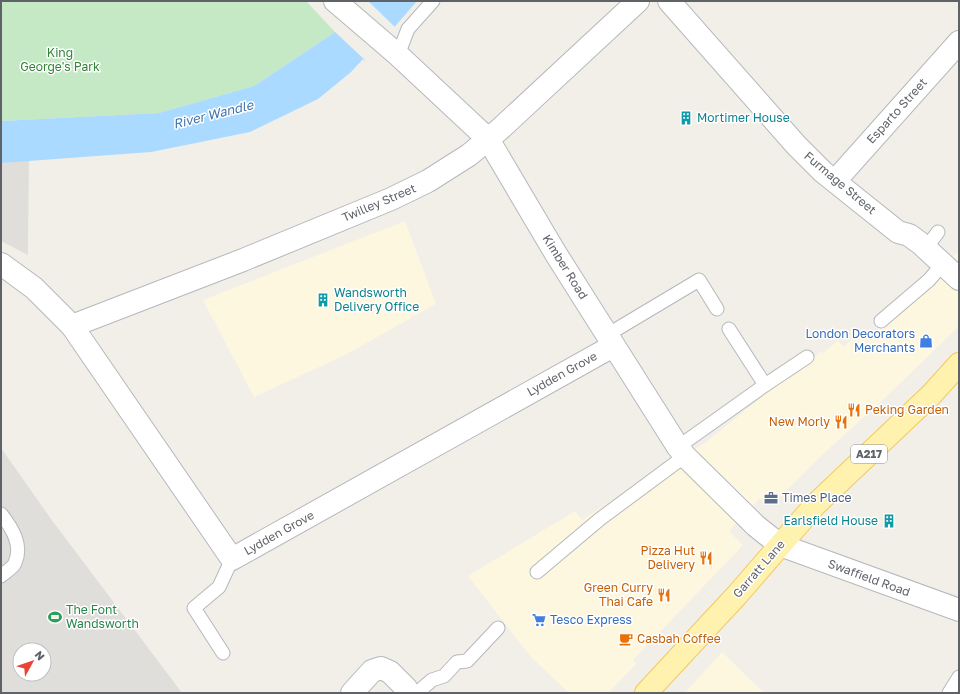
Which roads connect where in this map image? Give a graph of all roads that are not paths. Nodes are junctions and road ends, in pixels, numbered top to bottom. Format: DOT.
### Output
graph roads {
  1 [pos="433,1"];
  2 [pos="638,1"];
  3 [pos="669,1"];
  4 [pos="340,5"];
  5 [pos="959,42"];
  6 [pos="393,50"];
  7 [pos="488,139"];
  8 [pos="835,181"];
  9 [pos="1,264"];
  10 [pos="942,265"];
  11 [pos="959,279"];
  12 [pos="717,309"];
  13 [pos="881,321"];
  14 [pos="72,326"];
  15 [pos="729,329"];
  16 [pos="610,340"];
  17 [pos="807,357"];
  18 [pos="959,364"];
  19 [pos="765,385"];
  20 [pos="682,451"];
  21 [pos="1,514"];
  22 [pos="780,545"];
  23 [pos="232,559"];
  24 [pos="537,572"];
  25 [pos="1,576"];
  26 [pos="959,610"];
  27 [pos="498,628"];
  28 [pos="223,653"];
  29 [pos="959,677"];
  30 [pos="352,693"];
  31 [pos="409,693"];
  32 [pos="418,693"];
  33 [pos="646,693"];
  34 [pos="949,693"];
  1 -- 6 [label="lane"];
  2 -- 7 [label="street, Twilley Street"];
  3 -- 8 [label="street, Furmage Street"];
  4 -- 6 [label="street, Kimber Road"];
  5 -- 8 [label="street, Esparto Street"];
  6 -- 7 [label="street, Kimber Road"];
  7 -- 14 [label="street, Twilley Street"];
  7 -- 16 [label="street, Kimber Road"];
  8 -- 10 [label="street, Furmage Street"];
  9 -- 14 [label="street, Lydden Grove"];
  10 -- 11 [label="street, Furmage Street"];
  10 -- 13 [label="lane"];
  12 -- 16 [label="lane"];
  14 -- 23 [label="street, Lydden Grove"];
  15 -- 19 [label="lane"];
  16 -- 20 [label="street, Kimber Road"];
  16 -- 23 [label="street, Lydden Grove"];
  17 -- 19 [label="lane"];
  18 -- 22 [label="main road, Garratt Lane / A217"];
  19 -- 20 [label="lane"];
  20 -- 22 [label="street, Kimber Road"];
  20 -- 24 [label="lane"];
  21 -- 25 [label="lane"];
  22 -- 26 [label="street, Swaffield Road"];
  22 -- 33 [label="main road, Garratt Lane / A217"];
  23 -- 28 [label="lane"];
  27 -- 32 [label="lane"];
  29 -- 34 [label="lane"];
  30 -- 31 [label="street"];
}
